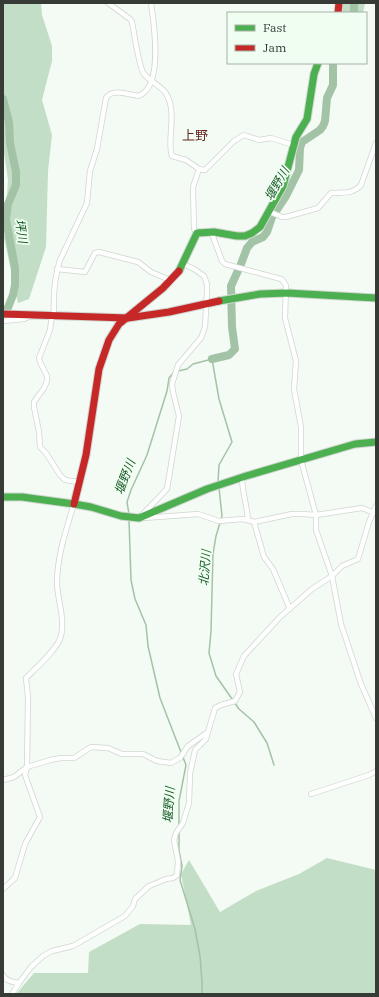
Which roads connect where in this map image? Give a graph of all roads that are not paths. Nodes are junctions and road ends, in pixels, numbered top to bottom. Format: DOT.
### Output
graph roads {
  1 [pos="108,3"];
  2 [pos="151,3"];
  3 [pos="318,64"];
  4 [pos="152,80"];
  5 [pos="376,143"];
  6 [pos="294,145"];
  7 [pos="199,169"];
  8 [pos="269,211"];
  9 [pos="210,231"];
  10 [pos="197,233"];
  11 [pos="183,264"];
  12 [pos="57,269"];
  13 [pos="170,280"];
  14 [pos="287,293"];
  15 [pos="376,298"];
  16 [pos="206,303"];
  17 [pos="3,314"];
  18 [pos="32,315"];
  19 [pos="53,315"];
  20 [pos="128,318"];
  21 [pos="3,321"];
  22 [pos="376,442"];
  23 [pos="301,460"];
  24 [pos="242,477"];
  25 [pos="80,482"];
  26 [pos="3,497"];
  27 [pos="74,504"];
  28 [pos="376,506"];
  29 [pos="374,513"];
  30 [pos="316,516"];
  31 [pos="132,517"];
  32 [pos="248,520"];
  33 [pos="254,522"];
  34 [pos="332,576"];
  35 [pos="290,608"];
  36 [pos="376,718"];
  37 [pos="208,732"];
  38 [pos="27,767"];
  39 [pos="376,771"];
  40 [pos="3,780"];
  41 [pos="311,794"];
  42 [pos="3,889"];
  43 [pos="3,975"];
  44 [pos="19,983"];
  45 [pos="12,994"];
  1 -- 4 [label="street"];
  2 -- 4 [label="street"];
  3 -- 6 [label="street"];
  4 -- 7 [label="street"];
  4 -- 12 [label="street"];
  5 -- 8 [label="street"];
  6 -- 7 [label="street"];
  6 -- 8 [label="street"];
  7 -- 10 [label="street"];
  8 -- 9 [label="street"];
  9 -- 10 [label="street"];
  9 -- 14 [label="street"];
  10 -- 11 [label="street"];
  11 -- 13 [label="street"];
  11 -- 16 [label="street"];
  12 -- 13 [label="street"];
  12 -- 19 [label="street"];
  13 -- 20 [label="street"];
  14 -- 15 [label="street"];
  14 -- 16 [label="street"];
  14 -- 23 [label="street"];
  16 -- 20 [label="street"];
  16 -- 31 [label="street"];
  17 -- 18 [label="street"];
  18 -- 19 [label="street"];
  18 -- 21 [label="street"];
  19 -- 20 [label="street"];
  19 -- 25 [label="street"];
  20 -- 25 [label="street"];
  22 -- 23 [label="street"];
  23 -- 24 [label="street"];
  23 -- 30 [label="street"];
  24 -- 31 [label="street"];
  24 -- 32 [label="street"];
  25 -- 27 [label="street"];
  26 -- 27 [label="street"];
  27 -- 31 [label="street"];
  27 -- 38 [label="street"];
  28 -- 29 [label="street"];
  29 -- 30 [label="street"];
  29 -- 34 [label="street"];
  30 -- 33 [label="street"];
  30 -- 34 [label="street"];
  31 -- 32 [label="street"];
  32 -- 33 [label="street"];
  33 -- 35 [label="street"];
  34 -- 35 [label="street"];
  34 -- 36 [label="street"];
  35 -- 37 [label="street"];
  37 -- 38 [label="street"];
  37 -- 44 [label="street"];
  38 -- 40 [label="street"];
  38 -- 42 [label="street"];
  39 -- 41 [label="street"];
  43 -- 44 [label="street"];
  44 -- 45 [label="street"];
}
